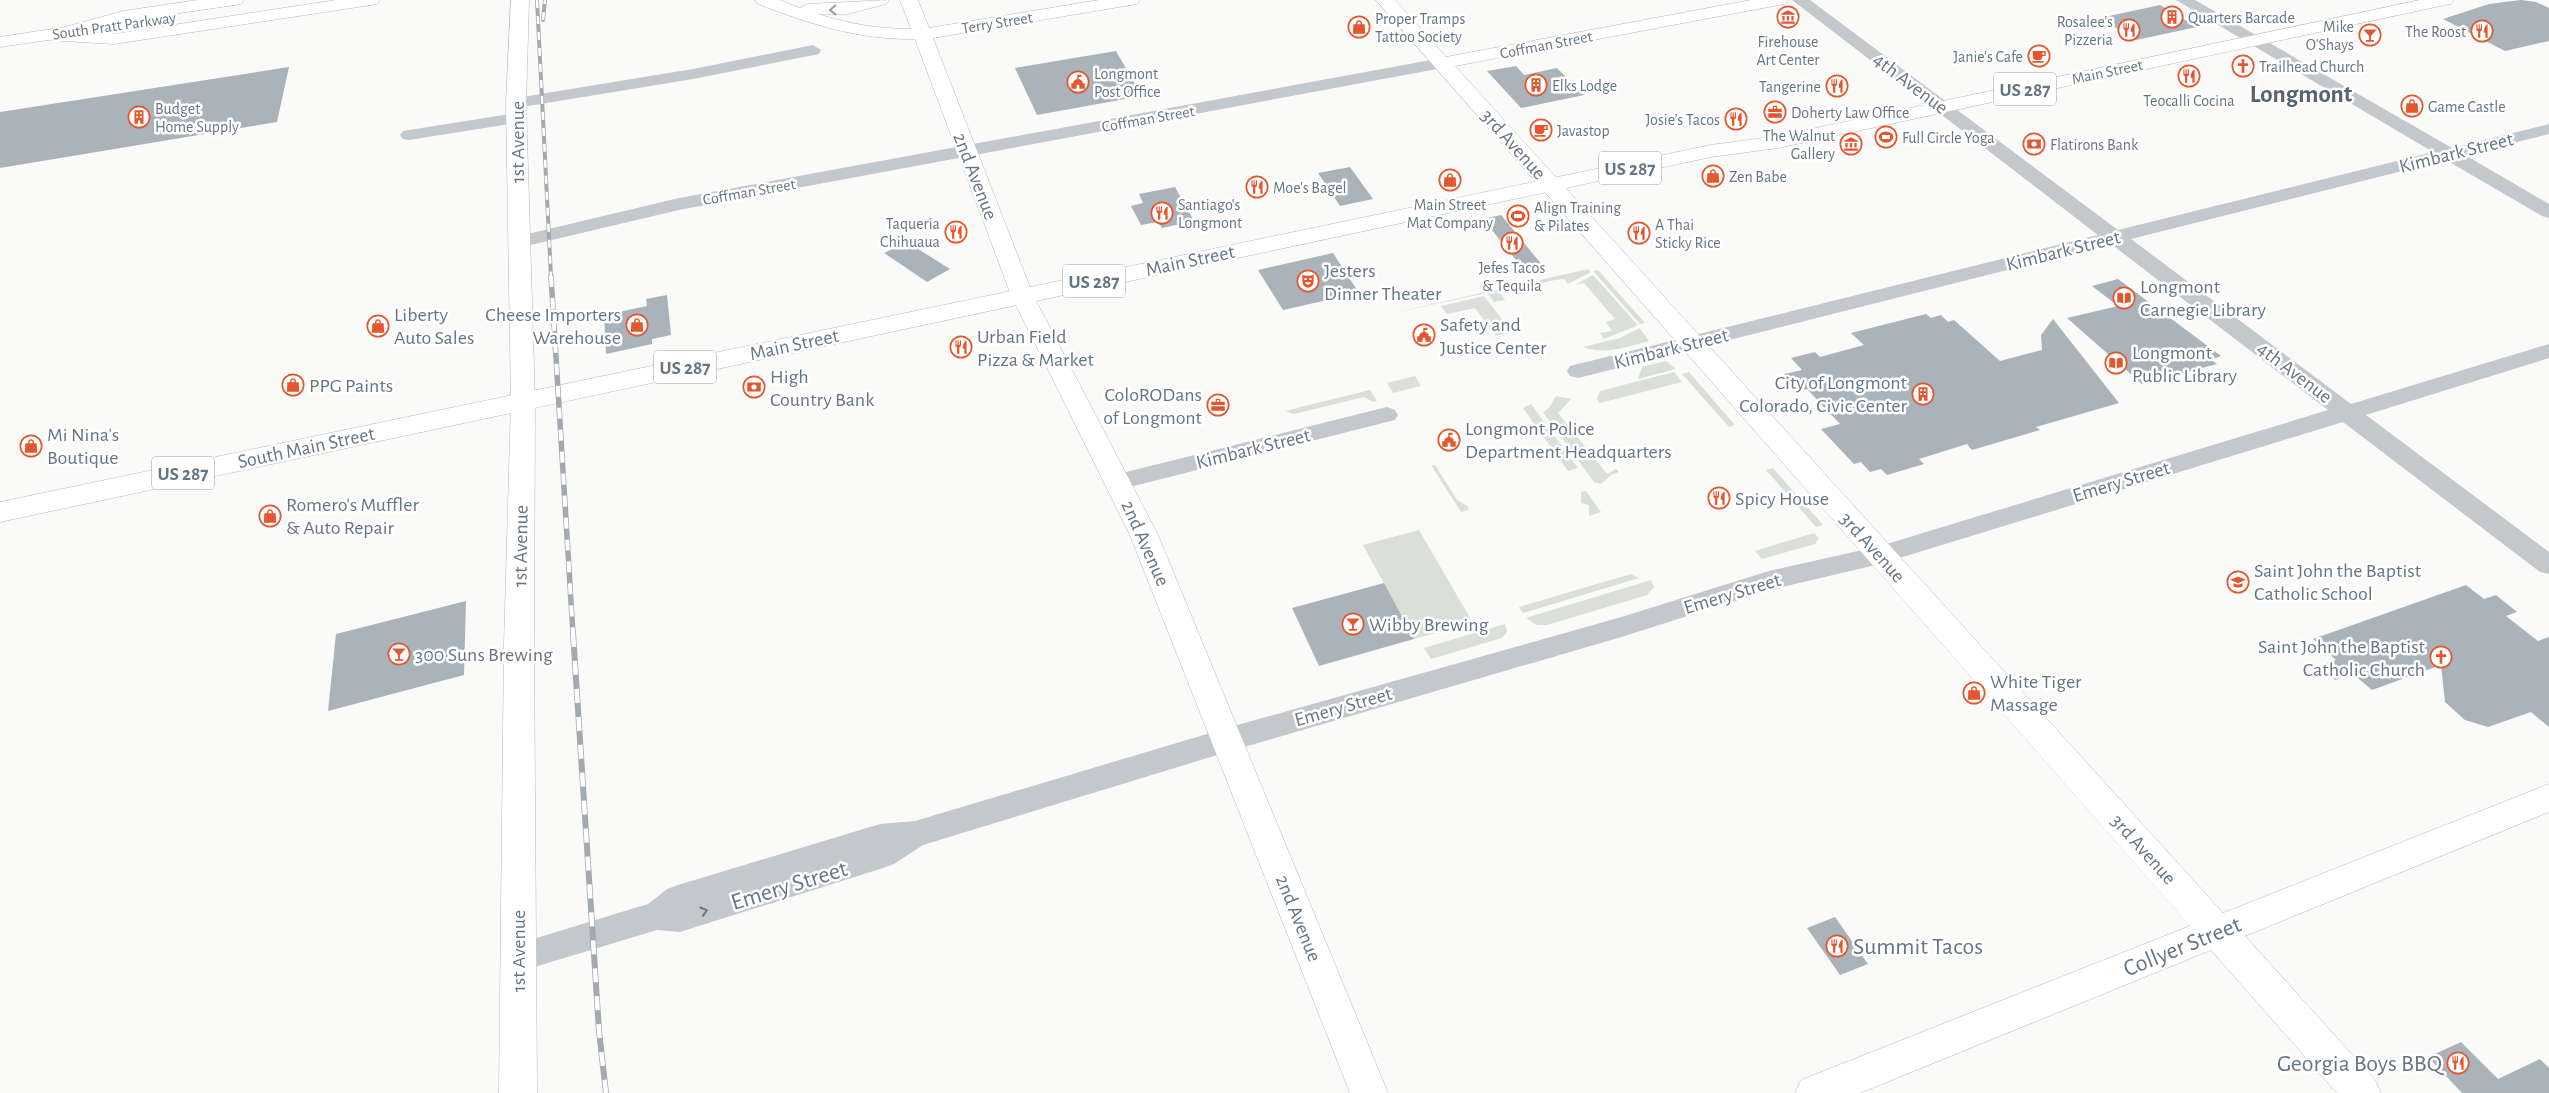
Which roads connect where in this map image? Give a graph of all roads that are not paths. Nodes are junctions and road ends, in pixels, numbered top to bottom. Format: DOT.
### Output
graph roads {
  1 [pos="235,0"];
  2 [pos="288,0"];
  3 [pos="371,0"];
  4 [pos="520,0"];
  5 [pos="880,0"];
  6 [pos="909,0"];
  7 [pos="1131,0"];
  8 [pos="1385,0"];
  9 [pos="1779,0"];
  10 [pos="1800,0"];
  11 [pos="2184,0"];
  12 [pos="2393,0"];
  13 [pos="2445,0"];
  14 [pos="770,2"];
  15 [pos="922,34"];
  16 [pos="50,35"];
  17 [pos="2246,36"];
  18 [pos="0,42"];
  19 [pos="813,50"];
  20 [pos="1442,63"];
  21 [pos="1936,102"];
  22 [pos="525,107"];
  23 [pos="2549,128"];
  24 [pos="409,135"];
  25 [pos="966,151"];
  26 [pos="2448,154"];
  27 [pos="1550,185"];
  28 [pos="2549,212"];
  29 [pos="2115,237"];
  30 [pos="518,242"];
  31 [pos="1022,295"];
  32 [pos="1691,343"];
  33 [pos="2549,351"];
  34 [pos="1578,371"];
  35 [pos="523,402"];
  36 [pos="2348,412"];
  37 [pos="1388,414"];
  38 [pos="1118,482"];
  39 [pos="0,512"];
  40 [pos="1880,555"];
  41 [pos="2549,565"];
  42 [pos="1227,740"];
  43 [pos="2549,798"];
  44 [pos="2218,931"];
  45 [pos="518,957"];
  46 [pos="518,1093"];
  47 [pos="1369,1093"];
  48 [pos="1814,1093"];
  49 [pos="2362,1093"];
  1 -- 16 [label="main road"];
  2 -- 16 [label="main road, South Pratt Parkway"];
  3 -- 16 [label="main road"];
  4 -- 22 [label="main road, 1st Avenue"];
  5 -- 14 [label="main road, one-way"];
  6 -- 15 [label="main road, 2nd Avenue"];
  7 -- 15 [label="main road, Terry Street"];
  8 -- 20 [label="main road, 3rd Avenue"];
  9 -- 20 [label="main road, Coffman Street"];
  10 -- 21 [label="street, 4th Avenue"];
  11 -- 17 [label="street"];
  12 -- 17 [label="main road, Main Street / US 287"];
  13 -- 17 [label="main road, Main Street / US 287"];
  14 -- 15 [label="main road"];
  15 -- 25 [label="main road, 2nd Avenue"];
  16 -- 18 [label="main road, South Pratt Parkway"];
  17 -- 21 [label="main road, Main Street / US 287"];
  17 -- 26 [label="street"];
  19 -- 22 [label="street"];
  20 -- 25 [label="street, Coffman Street"];
  20 -- 27 [label="main road, 3rd Avenue"];
  21 -- 27 [label="main road, Main Street / US 287"];
  21 -- 29 [label="street, 4th Avenue"];
  22 -- 24 [label="street"];
  22 -- 30 [label="main road, 1st Avenue"];
  23 -- 26 [label="street, Kimbark Street"];
  25 -- 30 [label="street, Coffman Street"];
  25 -- 31 [label="main road, 2nd Avenue"];
  26 -- 28 [label="street"];
  26 -- 29 [label="street, Kimbark Street"];
  27 -- 31 [label="main road, Main Street / US 287"];
  27 -- 32 [label="main road, 3rd Avenue"];
  29 -- 32 [label="street, Kimbark Street"];
  29 -- 36 [label="street, 4th Avenue"];
  30 -- 35 [label="main road, 1st Avenue"];
  31 -- 35 [label="main road, Main Street / US 287"];
  31 -- 38 [label="main road, 2nd Avenue"];
  32 -- 34 [label="street, Kimbark Street"];
  32 -- 40 [label="main road, 3rd Avenue"];
  33 -- 36 [label="street, Emery Street"];
  35 -- 39 [label="main road, South Main Street / US 287"];
  35 -- 45 [label="main road, 1st Avenue"];
  36 -- 40 [label="street, Emery Street"];
  36 -- 41 [label="street, 4th Avenue"];
  37 -- 38 [label="street, Kimbark Street"];
  38 -- 42 [label="main road, 2nd Avenue"];
  40 -- 42 [label="street, Emery Street"];
  40 -- 44 [label="main road, 3rd Avenue"];
  42 -- 45 [label="street, Emery Street"];
  42 -- 47 [label="main road, 2nd Avenue"];
  43 -- 44 [label="main road, Collyer Street"];
  44 -- 48 [label="main road, Collyer Street"];
  44 -- 49 [label="main road, 3rd Avenue"];
  45 -- 46 [label="main road, 1st Avenue"];
}
